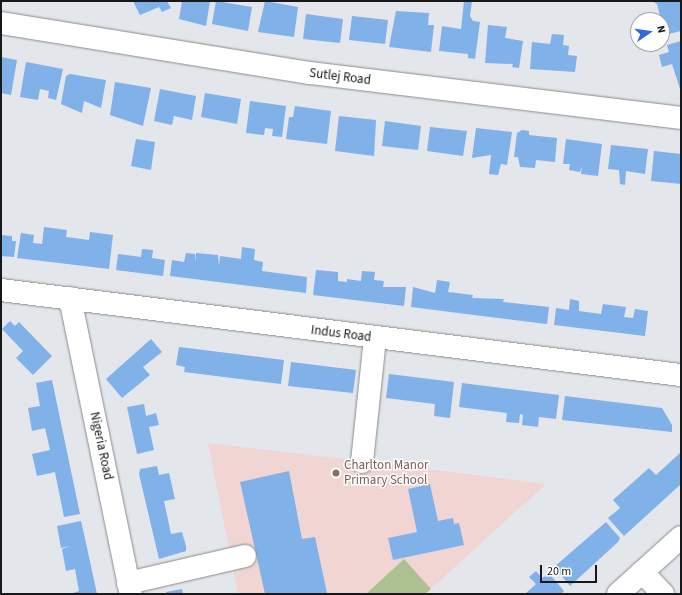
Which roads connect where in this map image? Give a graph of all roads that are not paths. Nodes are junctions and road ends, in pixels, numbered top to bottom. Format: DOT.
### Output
graph roads {
  1 [pos="1,23"];
  2 [pos="681,118"];
  3 [pos="1,290"];
  4 [pos="70,298"];
  5 [pos="375,338"];
  6 [pos="681,375"];
  7 [pos="362,462"];
  8 [pos="681,537"];
  9 [pos="244,556"];
  10 [pos="642,572"];
  11 [pos="129,588"];
  12 [pos="618,594"];
  13 [pos="663,594"];
  1 -- 2 [label="street, Sutlej Road"];
  3 -- 4 [label="street, Indus Road"];
  4 -- 5 [label="street, Indus Road"];
  4 -- 11 [label="street, Nigeria Road"];
  5 -- 6 [label="street, Indus Road"];
  5 -- 7 [label="street"];
  8 -- 10 [label="street"];
  9 -- 11 [label="street"];
  10 -- 12 [label="street"];
  10 -- 13 [label="street"];
}
